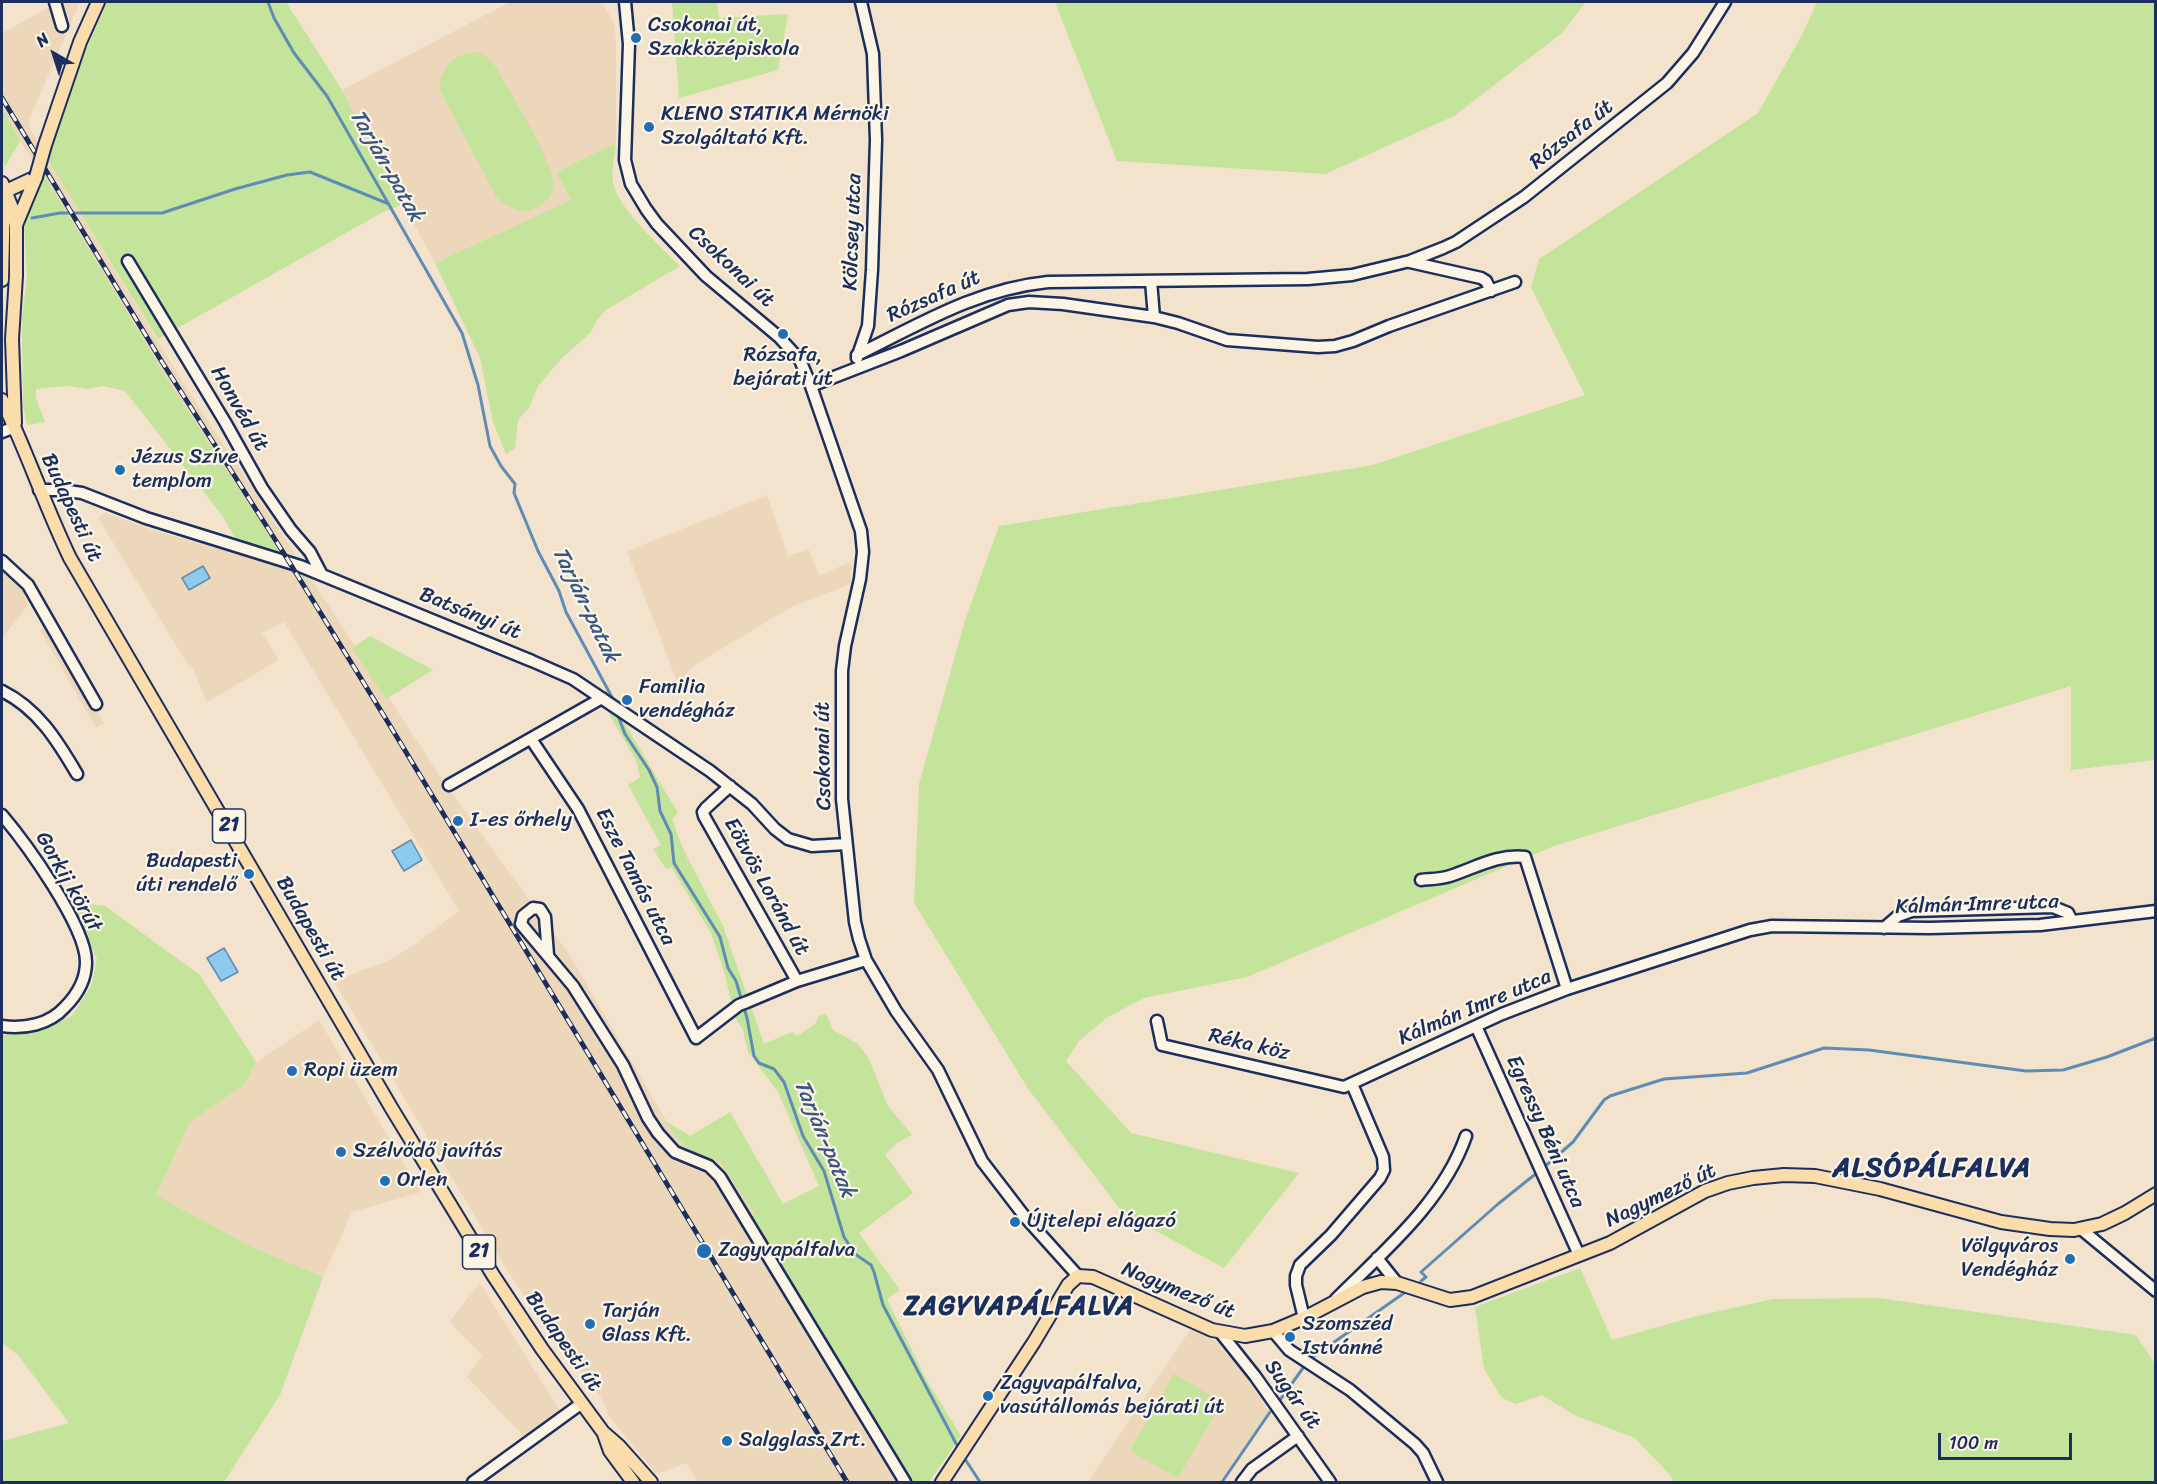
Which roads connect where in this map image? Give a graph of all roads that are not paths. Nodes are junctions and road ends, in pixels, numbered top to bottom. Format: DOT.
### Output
graph roads {
  1 [pos="55,2"];
  2 [pos="98,2"];
  3 [pos="625,2"];
  4 [pos="861,2"];
  5 [pos="1725,2"];
  6 [pos="62,26"];
  7 [pos="36,177"];
  8 [pos="3,187"];
  9 [pos="29,195"];
  10 [pos="16,225"];
  11 [pos="128,261"];
  12 [pos="1410,261"];
  13 [pos="2,273"];
  14 [pos="2,279"];
  15 [pos="1151,281"];
  16 [pos="1515,282"];
  17 [pos="1491,291"];
  18 [pos="1154,317"];
  19 [pos="857,355"];
  20 [pos="857,368"];
  21 [pos="811,386"];
  22 [pos="2,400"];
  23 [pos="15,427"];
  24 [pos="2,432"];
  25 [pos="39,490"];
  26 [pos="2,561"];
  27 [pos="321,573"];
  28 [pos="2,691"];
  29 [pos="606,700"];
  30 [pos="96,704"];
  31 [pos="531,739"];
  32 [pos="77,774"];
  33 [pos="449,785"];
  34 [pos="730,786"];
  35 [pos="2,815"];
  36 [pos="846,843"];
  37 [pos="1421,880"];
  38 [pos="2156,911"];
  39 [pos="2072,921"];
  40 [pos="1884,928"];
  41 [pos="548,955"];
  42 [pos="866,960"];
  43 [pos="796,981"];
  44 [pos="1567,989"];
  45 [pos="1157,1021"];
  46 [pos="2,1026"];
  47 [pos="1476,1026"];
  48 [pos="1352,1084"];
  49 [pos="1466,1136"];
  50 [pos="2156,1194"];
  51 [pos="2081,1229"];
  52 [pos="1579,1255"];
  53 [pos="1377,1258"];
  54 [pos="1078,1276"];
  55 [pos="1397,1283"];
  56 [pos="2156,1291"];
  57 [pos="1331,1303"];
  58 [pos="1304,1318"];
  59 [pos="1273,1331"];
  60 [pos="1220,1332"];
  61 [pos="582,1403"];
  62 [pos="603,1432"];
  63 [pos="1298,1436"];
  64 [pos="473,1482"];
  65 [pos="633,1482"];
  66 [pos="651,1482"];
  67 [pos="906,1482"];
  68 [pos="942,1482"];
  69 [pos="1242,1482"];
  70 [pos="1330,1482"];
  71 [pos="1437,1482"];
  1 -- 6 [label="street"];
  2 -- 7 [label="main road, bridge"];
  3 -- 21 [label="street, Csokonai út"];
  4 -- 19 [label="street, Kölcsey utca"];
  5 -- 12 [label="street, Rózsafa út"];
  7 -- 8 [label="main road"];
  7 -- 9 [label="main road"];
  8 -- 9 [label="main road"];
  8 -- 10 [label="main road, 21"];
  8 -- 13 [label="main road"];
  9 -- 10 [label="main road"];
  10 -- 23 [label="main road, 21"];
  11 -- 27 [label="street, Honvéd út"];
  12 -- 15 [label="street, Rózsafa út"];
  12 -- 17 [label="street, Rózsafa út"];
  13 -- 14 [label="main road"];
  15 -- 18 [label="street"];
  15 -- 19 [label="street, Rózsafa út"];
  16 -- 17 [label="street, Rózsafa út"];
  17 -- 18 [label="street, Rózsafa út"];
  18 -- 20 [label="street, Rózsafa út"];
  19 -- 20 [label="street"];
  20 -- 21 [label="street, Rózsafa út"];
  21 -- 36 [label="street, Csokonai út"];
  22 -- 23 [label="main road, Budapesti út / 21"];
  23 -- 24 [label="street"];
  23 -- 25 [label="main road, Budapesti út / 21"];
  25 -- 27 [label="street, Batsányi út"];
  25 -- 61 [label="main road, Budapesti út / 21"];
  26 -- 30 [label="street"];
  27 -- 29 [label="street, Batsányi út"];
  28 -- 32 [label="street"];
  29 -- 31 [label="street"];
  29 -- 34 [label="street, Batsányi út"];
  31 -- 33 [label="street"];
  31 -- 43 [label="street, Esze Tamás utca"];
  34 -- 36 [label="street, Batsányi út"];
  34 -- 43 [label="street, Eötvös Loránd út"];
  35 -- 46 [label="street, Gorkij körút"];
  36 -- 42 [label="street, Csokonai út"];
  37 -- 44 [label="street"];
  38 -- 39 [label="street, Kálmán Imre utca"];
  39 -- 40 [label="street, Kálmán Imre utca"];
  39 -- 40 [label="street, Kálmán Imre utca"];
  40 -- 44 [label="street, Kálmán Imre utca"];
  41 -- 67 [label="street"];
  42 -- 43 [label="street"];
  42 -- 54 [label="street, Csokonai út"];
  44 -- 47 [label="street, Kálmán Imre utca"];
  45 -- 48 [label="street, Réka köz"];
  47 -- 48 [label="street, Kálmán Imre utca"];
  47 -- 52 [label="street, Egressy Béni utca"];
  48 -- 58 [label="street"];
  49 -- 53 [label="street, Nagymező út"];
  50 -- 51 [label="main road, Nagymező út"];
  51 -- 52 [label="main road, Nagymező út"];
  51 -- 56 [label="street"];
  52 -- 55 [label="main road, Nagymező út"];
  53 -- 55 [label="street"];
  53 -- 57 [label="street, Nagymező út"];
  54 -- 60 [label="main road, Nagymező út"];
  54 -- 68 [label="main road"];
  55 -- 57 [label="main road, Nagymező út"];
  57 -- 58 [label="main road, Nagymező út"];
  58 -- 59 [label="main road, Nagymező út"];
  59 -- 60 [label="main road, Nagymező út"];
  59 -- 71 [label="street"];
  60 -- 63 [label="street, Sugár út"];
  61 -- 62 [label="main road, Budapesti út / 21"];
  61 -- 64 [label="street"];
  62 -- 65 [label="main road, Budapesti út / 21"];
  62 -- 66 [label="main road, Budapesti út / 21"];
  63 -- 69 [label="street"];
  63 -- 70 [label="street, Sugár út"];
}
